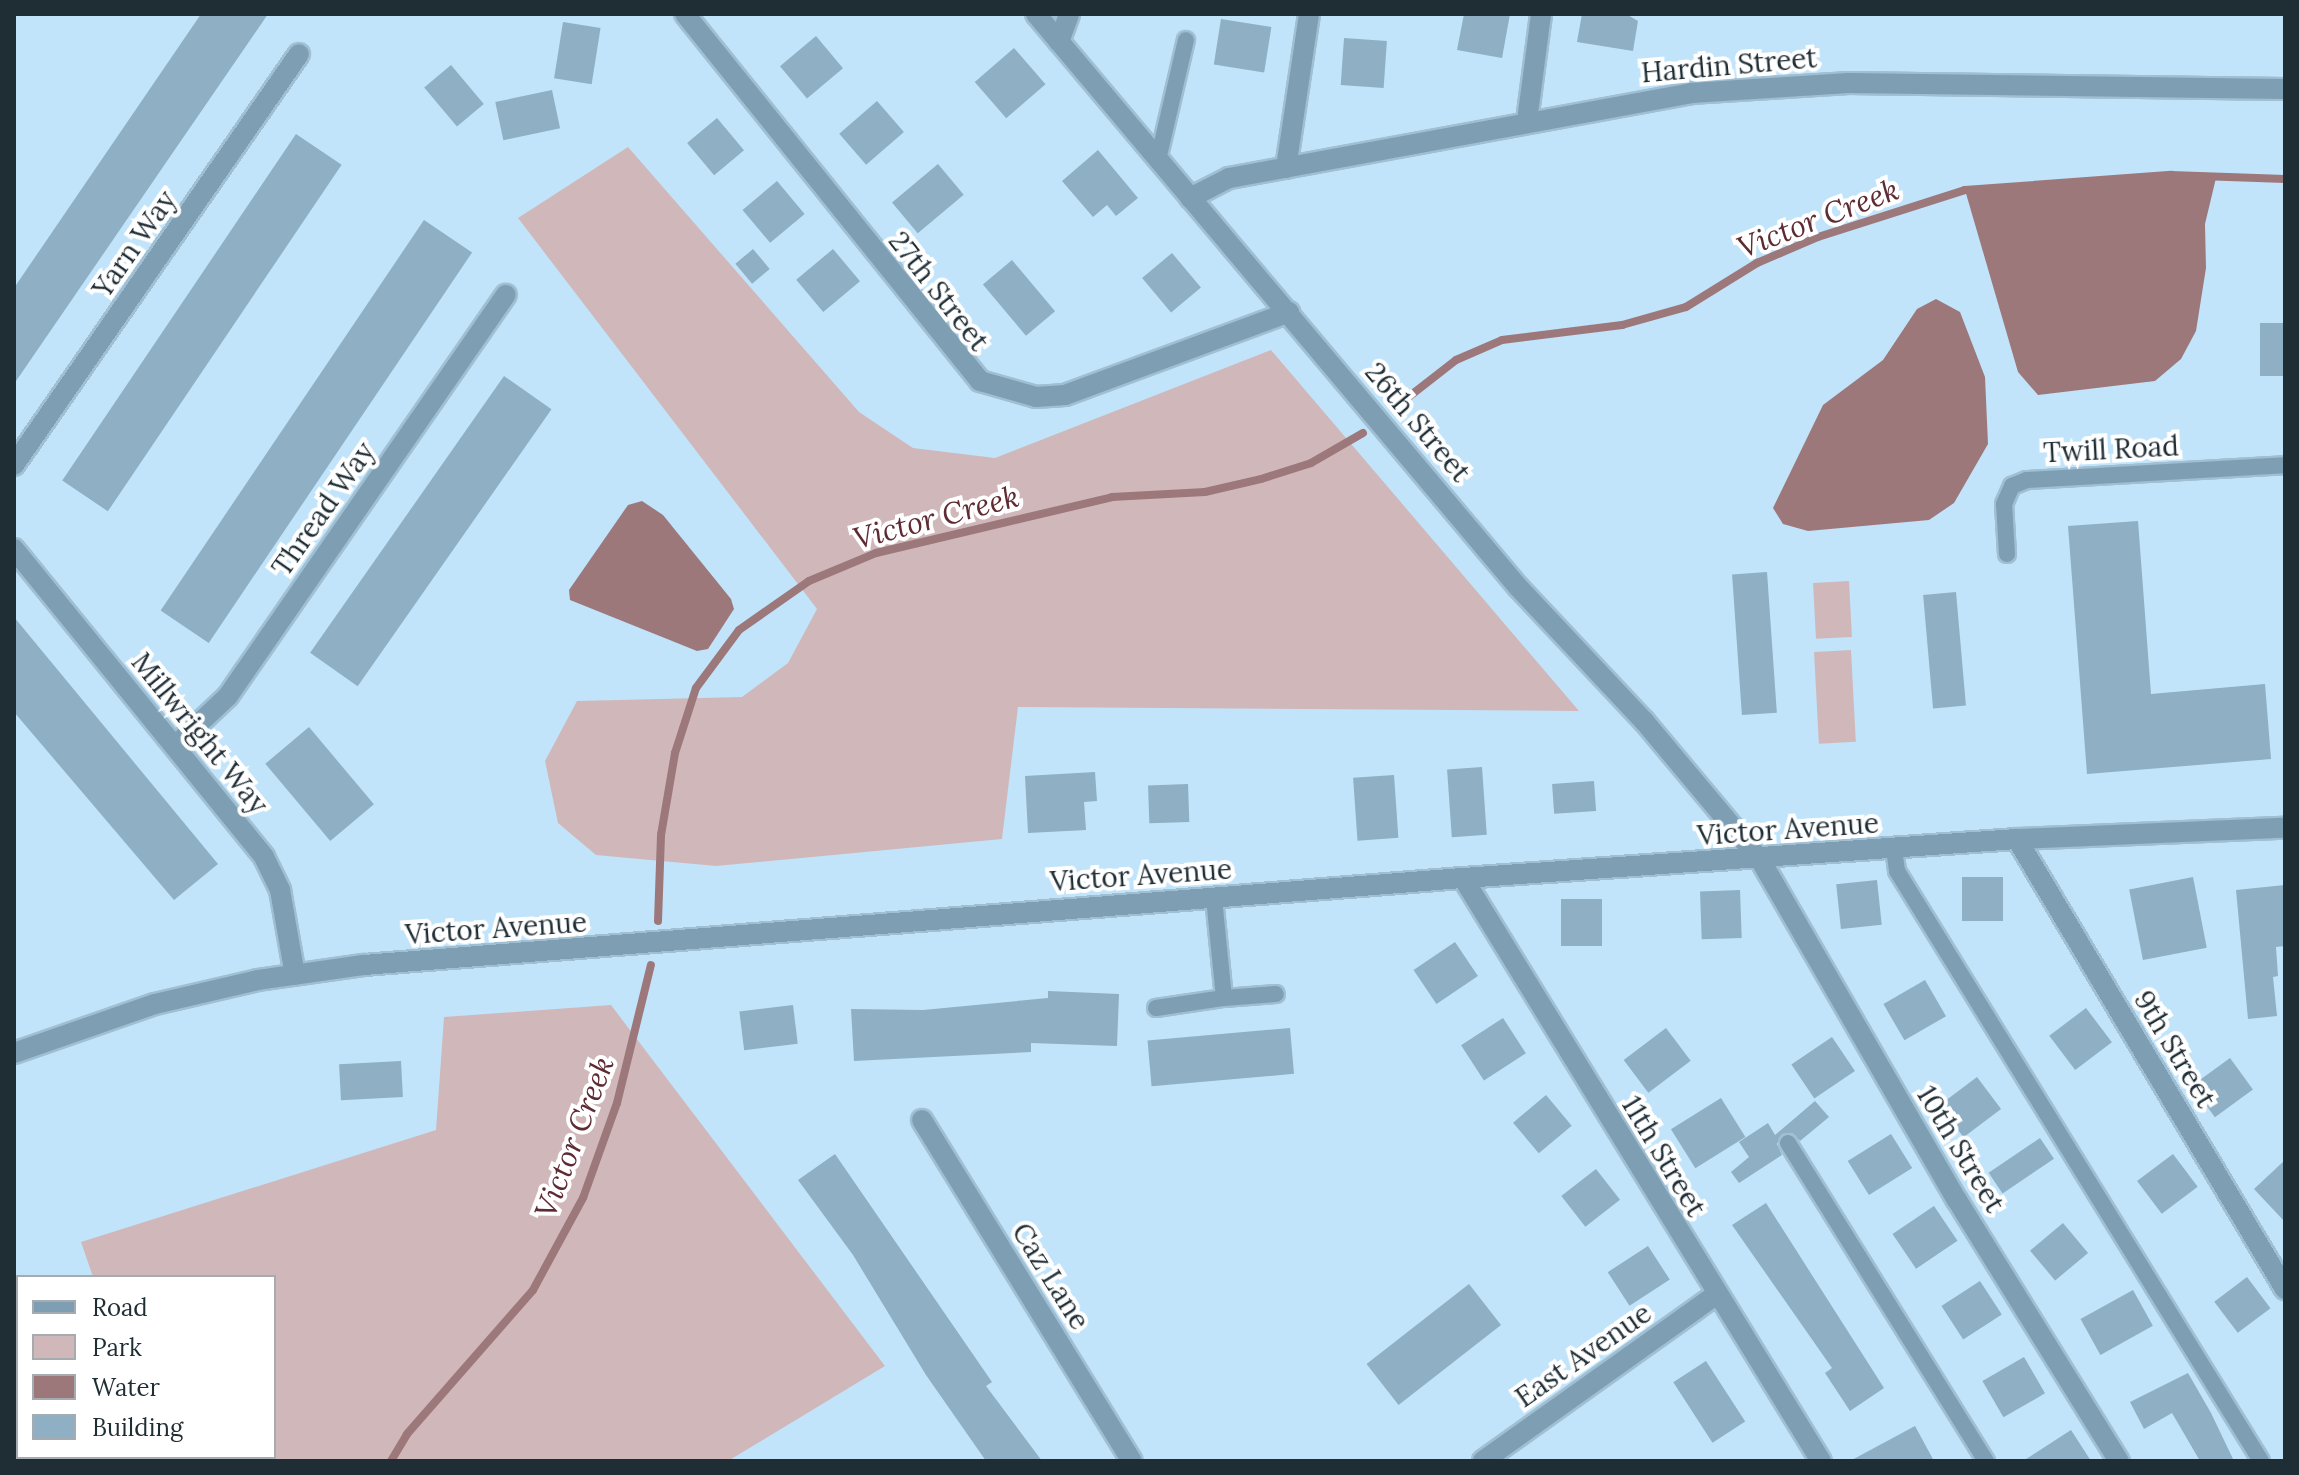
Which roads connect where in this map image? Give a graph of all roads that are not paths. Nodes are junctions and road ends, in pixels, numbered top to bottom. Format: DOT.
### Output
graph roads {
  1 [pos="685,14"];
  2 [pos="1036,14"];
  3 [pos="1069,14"];
  4 [pos="1309,14"];
  5 [pos="1541,14"];
  6 [pos="1186,40"];
  7 [pos="1059,42"];
  8 [pos="299,54"];
  9 [pos="2285,89"];
  10 [pos="1527,121"];
  11 [pos="1158,160"];
  12 [pos="1286,168"];
  13 [pos="1190,198"];
  14 [pos="506,295"];
  15 [pos="1289,312"];
  16 [pos="14,465"];
  17 [pos="2285,465"];
  18 [pos="14,549"];
  19 [pos="2007,554"];
  20 [pos="175,746"];
  21 [pos="2285,828"];
  22 [pos="2017,839"];
  23 [pos="1894,849"];
  24 [pos="1761,861"];
  25 [pos="1463,878"];
  26 [pos="1214,898"];
  27 [pos="295,975"];
  28 [pos="1276,994"];
  29 [pos="1224,998"];
  30 [pos="1156,1008"];
  31 [pos="14,1053"];
  32 [pos="922,1120"];
  33 [pos="1788,1143"];
  34 [pos="2285,1289"];
  35 [pos="1716,1295"];
  36 [pos="1132,1461"];
  37 [pos="1483,1461"];
  38 [pos="1821,1461"];
  39 [pos="1986,1461"];
  40 [pos="2119,1461"];
  41 [pos="2261,1461"];
  1 -- 15 [label="street, 27th Street"];
  2 -- 7 [label="street, 26th Street"];
  3 -- 7 [label="street"];
  4 -- 12 [label="street"];
  5 -- 10 [label="street"];
  6 -- 11 [label="lane"];
  7 -- 11 [label="street, 26th Street"];
  8 -- 16 [label="street, Yarn Way"];
  9 -- 10 [label="street, Hardin Street"];
  10 -- 12 [label="street, Hardin Street"];
  11 -- 13 [label="street, 26th Street"];
  12 -- 13 [label="street, Hardin Street"];
  13 -- 15 [label="street, 26th Street"];
  14 -- 20 [label="street, Thread Way"];
  15 -- 24 [label="street, 26th Street"];
  17 -- 19 [label="lane, Twill Road"];
  18 -- 20 [label="street, Millwright Way"];
  20 -- 27 [label="street, Millwright Way"];
  21 -- 22 [label="street, Victor Avenue"];
  22 -- 23 [label="street, Victor Avenue"];
  22 -- 34 [label="street, 9th Street"];
  23 -- 24 [label="street, Victor Avenue"];
  23 -- 41 [label="lane"];
  24 -- 25 [label="street, Victor Avenue"];
  24 -- 40 [label="street, 10th Street"];
  25 -- 26 [label="street, Victor Avenue"];
  25 -- 35 [label="street, 11th Street"];
  26 -- 27 [label="street, Victor Avenue"];
  26 -- 29 [label="lane"];
  27 -- 31 [label="street, Victor Avenue"];
  28 -- 29 [label="lane"];
  29 -- 30 [label="lane"];
  32 -- 36 [label="street, Caz Lane"];
  33 -- 39 [label="lane"];
  35 -- 37 [label="street, East Avenue"];
  35 -- 38 [label="street, 11th Street"];
}
